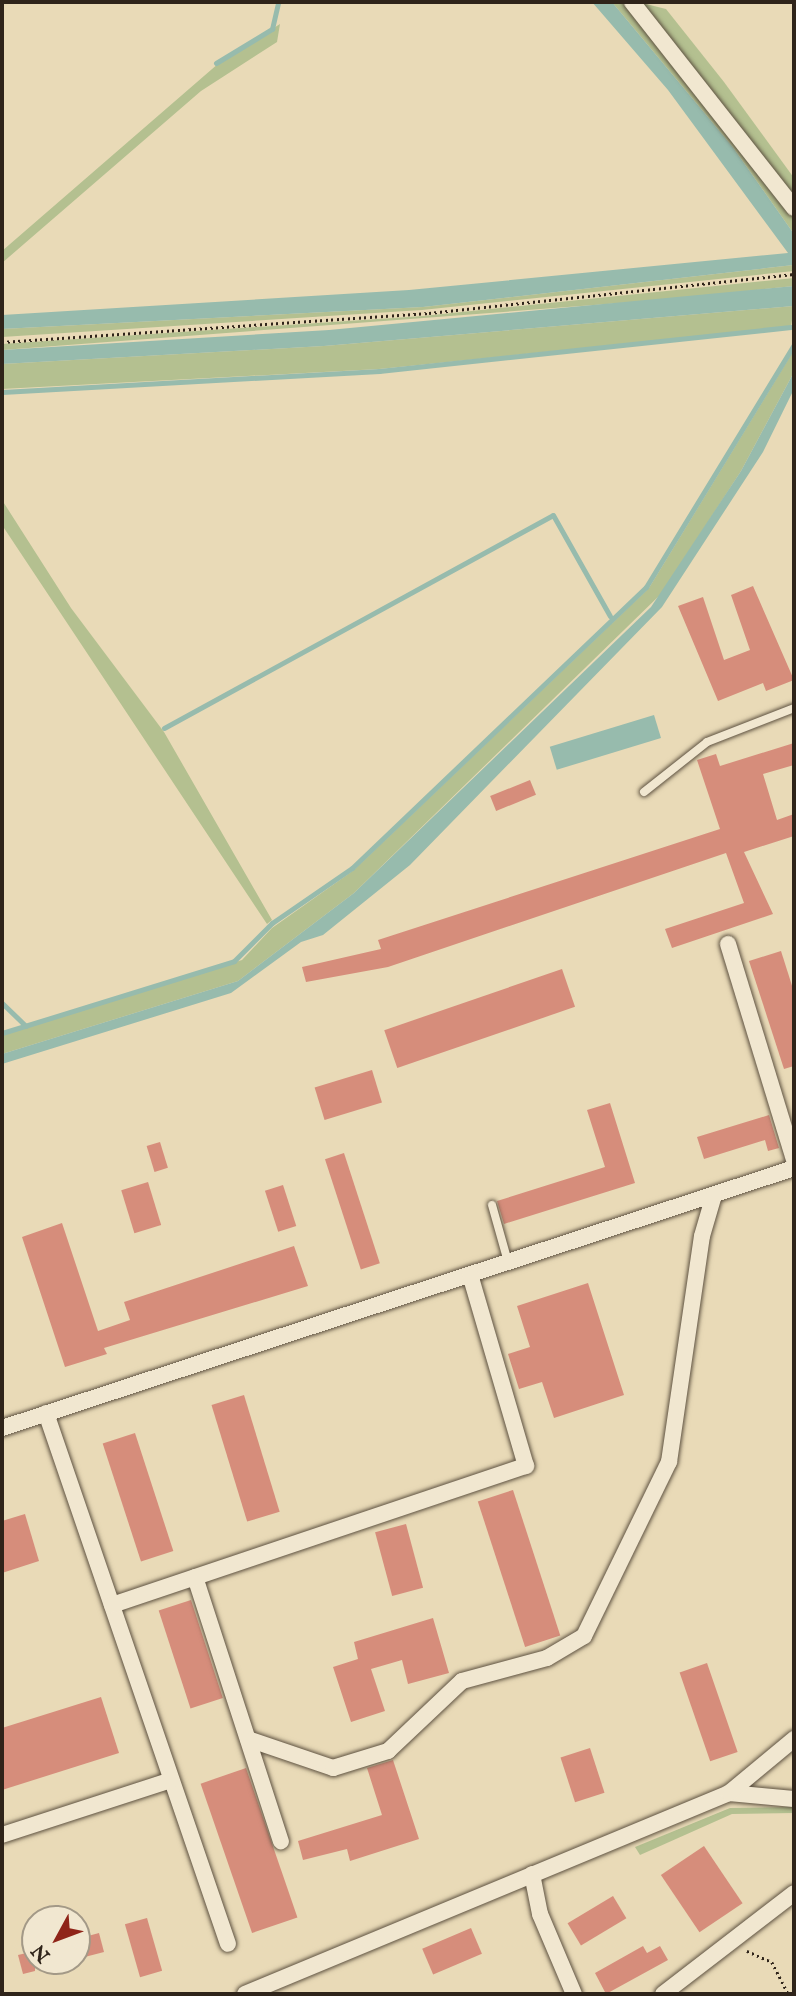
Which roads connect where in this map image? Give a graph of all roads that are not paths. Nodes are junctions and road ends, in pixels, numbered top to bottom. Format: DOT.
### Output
graph roads {
  1 [pos="632,2"];
  2 [pos="794,208"];
  3 [pos="794,708"];
  4 [pos="644,792"];
  5 [pos="728,944"];
  6 [pos="794,1160"];
  7 [pos="794,1168"];
  8 [pos="714,1195"];
  9 [pos="492,1205"];
  10 [pos="508,1262"];
  11 [pos="470,1275"];
  12 [pos="47,1413"];
  13 [pos="2,1428"];
  14 [pos="195,1577"];
  15 [pos="112,1605"];
  16 [pos="248,1739"];
  17 [pos="794,1739"];
  18 [pos="171,1780"];
  19 [pos="729,1793"];
  20 [pos="794,1799"];
  21 [pos="2,1835"];
  22 [pos="281,1841"];
  23 [pos="532,1874"];
  24 [pos="794,1893"];
  25 [pos="228,1944"];
  26 [pos="246,1994"];
  27 [pos="574,1994"];
  28 [pos="663,1994"];
  1 -- 2 [label="street"];
  3 -- 4 [label="lane"];
  5 -- 6 [label="street"];
  7 -- 8 [label="street"];
  8 -- 10 [label="street"];
  8 -- 16 [label="street"];
  9 -- 10 [label="lane"];
  10 -- 11 [label="street"];
  11 -- 12 [label="street"];
  11 -- 14 [label="street"];
  12 -- 13 [label="street"];
  12 -- 15 [label="street"];
  14 -- 15 [label="street"];
  14 -- 16 [label="street"];
  15 -- 18 [label="street"];
  16 -- 22 [label="street"];
  17 -- 19 [label="street"];
  18 -- 21 [label="street"];
  18 -- 25 [label="street"];
  19 -- 20 [label="street"];
  19 -- 23 [label="street"];
  23 -- 26 [label="street"];
  23 -- 27 [label="street"];
  24 -- 28 [label="street"];
}
